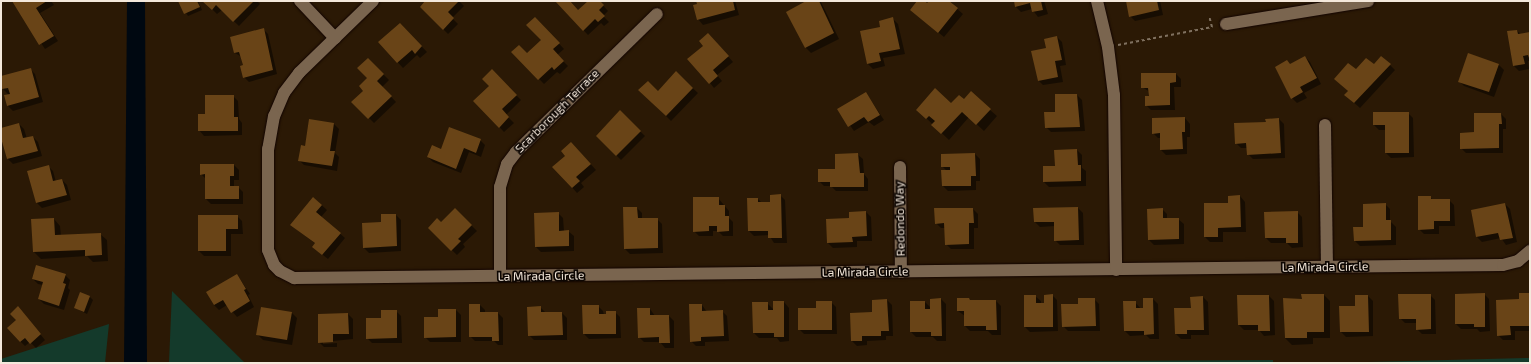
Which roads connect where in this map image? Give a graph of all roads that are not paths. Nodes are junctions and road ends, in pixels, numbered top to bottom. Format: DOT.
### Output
graph roads {
  1 [pos="300,1"];
  2 [pos="373,1"];
  3 [pos="1098,1"];
  4 [pos="1368,1"];
  5 [pos="657,14"];
  6 [pos="1226,24"];
  7 [pos="336,38"];
  8 [pos="1325,125"];
  9 [pos="900,167"];
  10 [pos="1530,251"];
  11 [pos="1327,267"];
  12 [pos="1116,270"];
  13 [pos="901,272"];
  14 [pos="500,276"];
  1 -- 7 [label="street"];
  2 -- 7 [label="street, La Mirada Circle"];
  3 -- 12 [label="street"];
  4 -- 6 [label="street"];
  5 -- 14 [label="street, Scarborough Terrace"];
  7 -- 14 [label="street, La Mirada Circle"];
  8 -- 11 [label="street"];
  9 -- 13 [label="street, Redondo Way"];
  10 -- 11 [label="street, La Mirada Circle"];
  11 -- 12 [label="street, La Mirada Circle"];
  12 -- 13 [label="street, La Mirada Circle"];
  13 -- 14 [label="street, La Mirada Circle"];
}
